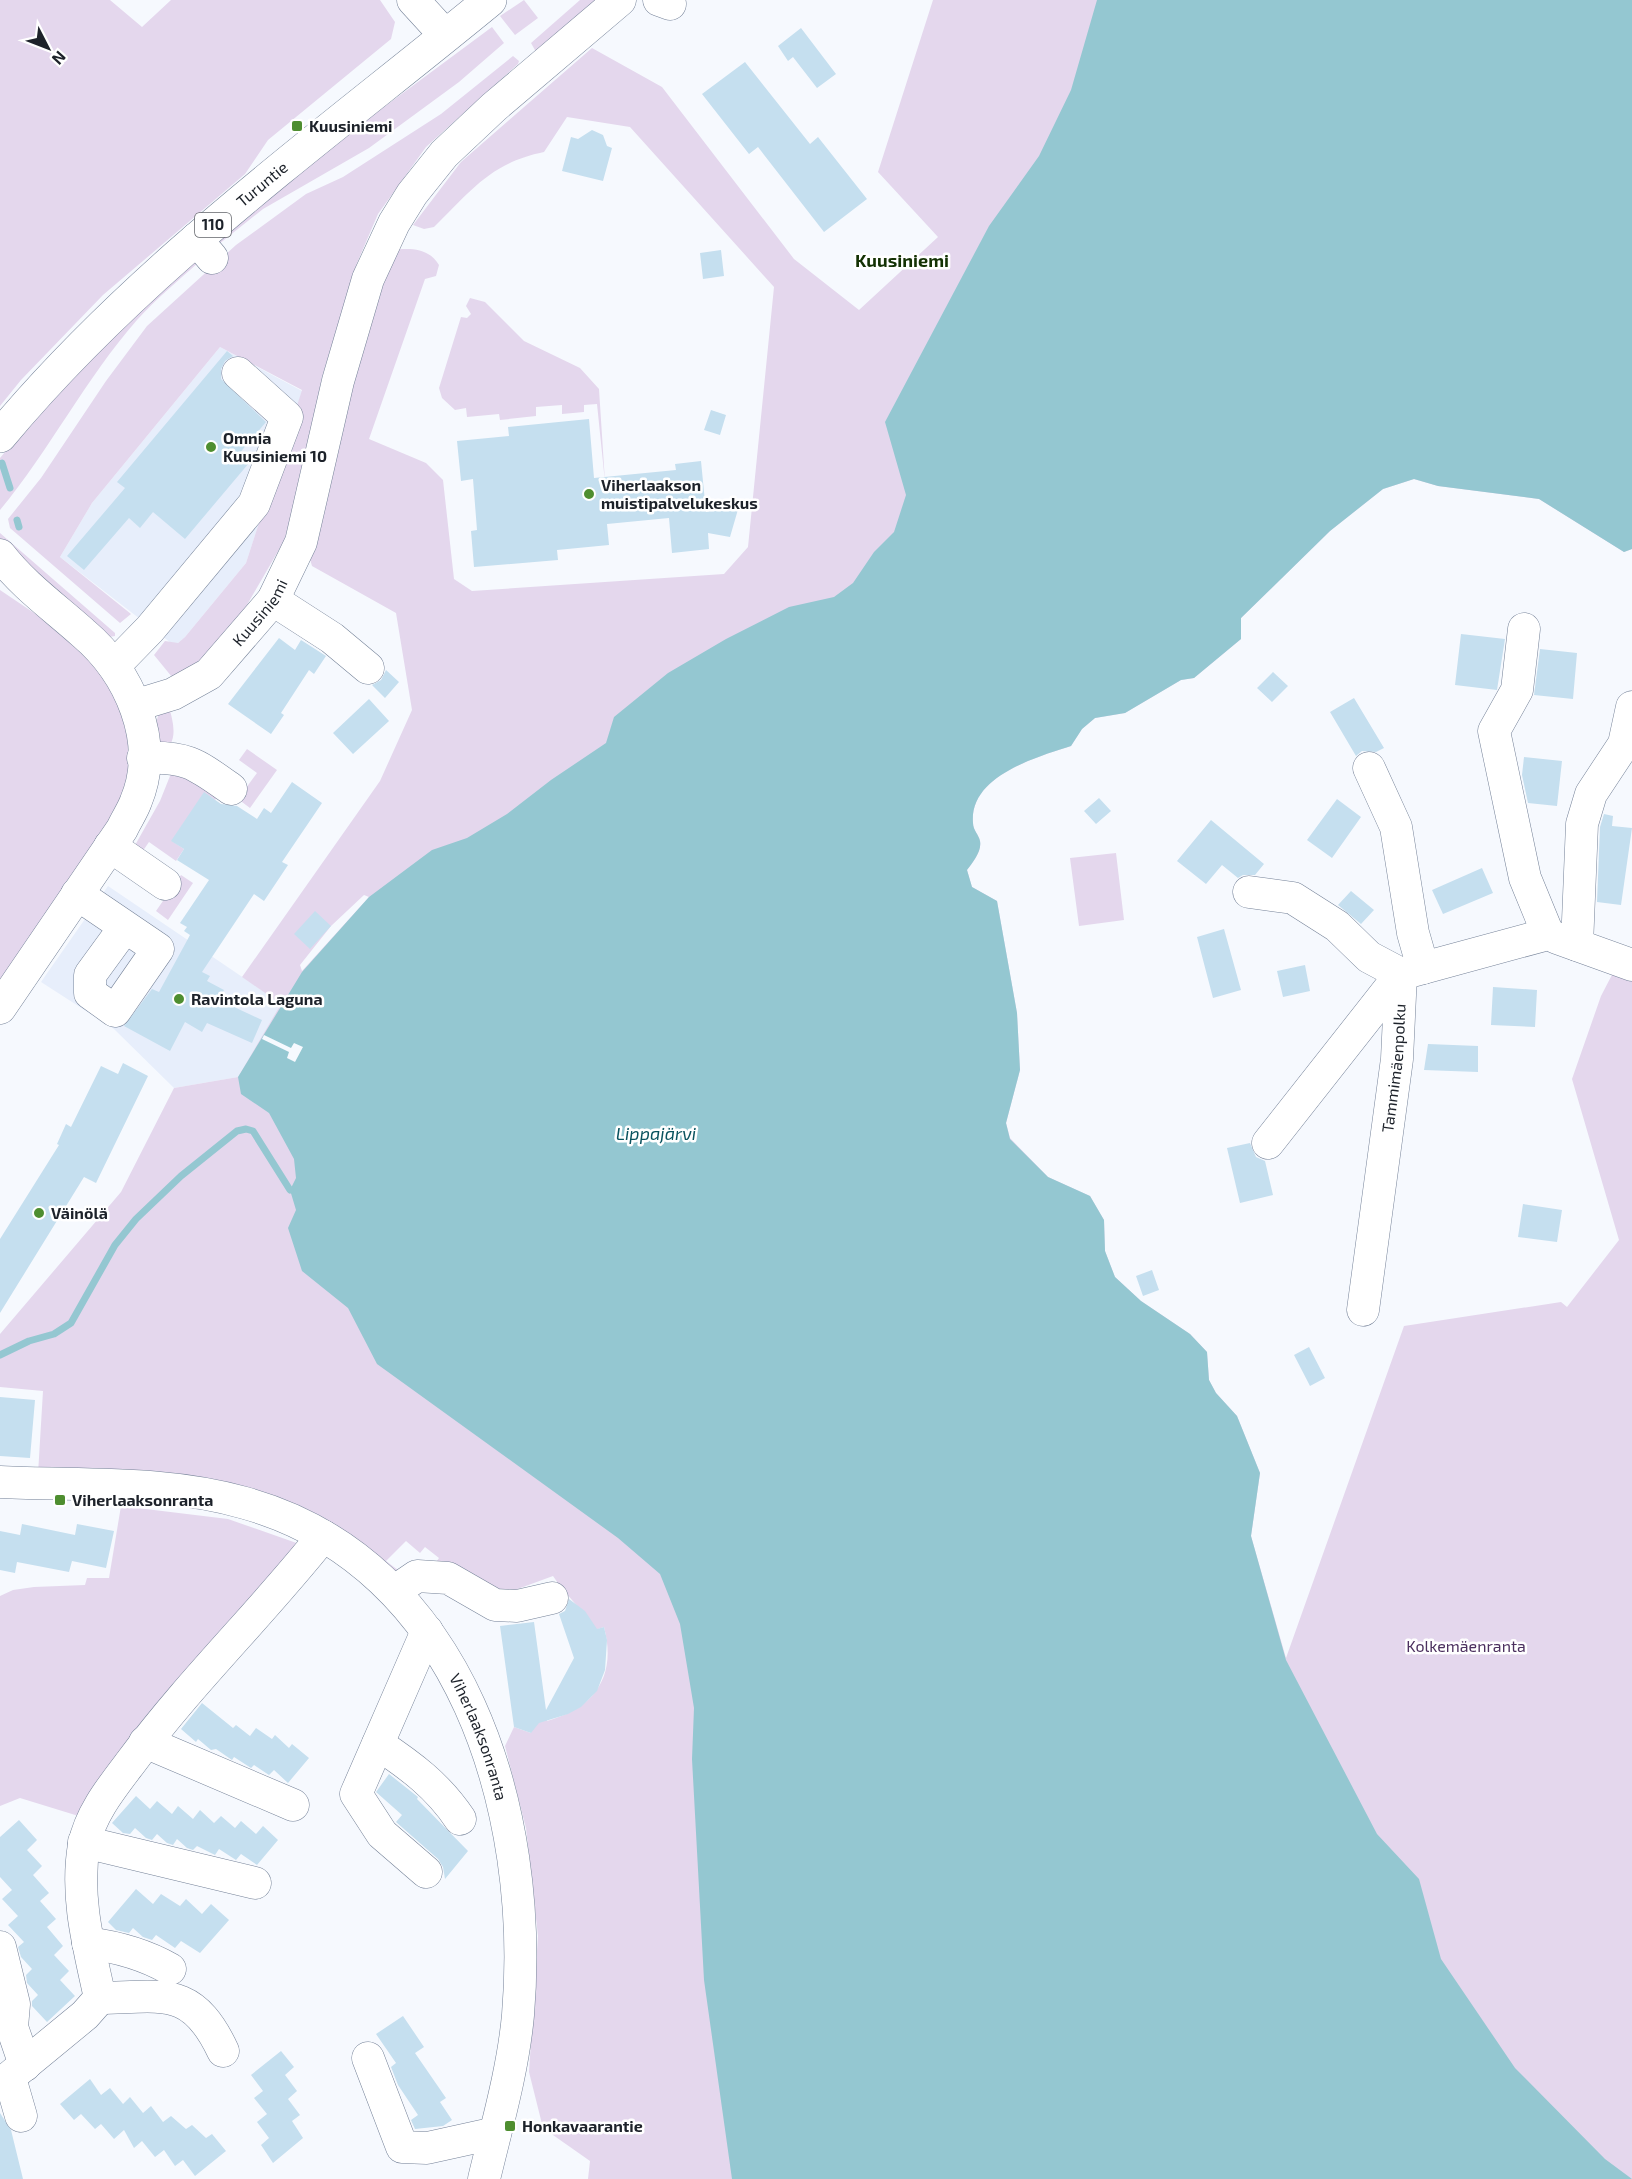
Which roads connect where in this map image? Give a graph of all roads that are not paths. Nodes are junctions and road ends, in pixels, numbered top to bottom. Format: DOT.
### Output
graph roads {
  1 [pos="413,0"];
  2 [pos="490,0"];
  3 [pos="620,0"];
  4 [pos="445,35"];
  5 [pos="238,373"];
  6 [pos="0,436"];
  7 [pos="6,568"];
  8 [pos="273,600"];
  9 [pos="1524,629"];
  10 [pos="114,666"];
  11 [pos="368,668"];
  12 [pos="137,705"];
  13 [pos="1632,707"];
  14 [pos="143,758"];
  15 [pos="1369,768"];
  16 [pos="231,789"];
  17 [pos="110,846"];
  18 [pos="165,884"];
  19 [pos="1249,892"];
  20 [pos="77,894"];
  21 [pos="125,927"];
  22 [pos="1548,934"];
  23 [pos="1577,945"];
  24 [pos="1632,965"];
  25 [pos="1412,971"];
  26 [pos="0,1008"];
  27 [pos="1268,1143"];
  28 [pos="1363,1310"];
  29 [pos="0,1482"];
  30 [pos="323,1536"];
  31 [pos="395,1591"];
  32 [pos="552,1598"];
  33 [pos="427,1631"];
  34 [pos="145,1742"];
  35 [pos="378,1744"];
  36 [pos="293,1805"];
  37 [pos="460,1819"];
  38 [pos="84,1842"];
  39 [pos="426,1872"];
  40 [pos="255,1883"];
  41 [pos="88,1943"];
  42 [pos="0,1947"];
  43 [pos="170,1969"];
  44 [pos="100,1998"];
  45 [pos="223,2051"];
  46 [pos="368,2058"];
  47 [pos="12,2076"];
  48 [pos="21,2116"];
  49 [pos="495,2133"];
  50 [pos="484,2179"];
  1 -- 4 [label="street"];
  2 -- 4 [label="main road, Turuntie / 110"];
  3 -- 8 [label="street, Kuusiniemi"];
  4 -- 6 [label="main road, Turuntie / 110"];
  5 -- 10 [label="street"];
  7 -- 10 [label="street"];
  8 -- 11 [label="street"];
  8 -- 12 [label="street, Kuusiniemi"];
  9 -- 22 [label="street"];
  10 -- 12 [label="street"];
  12 -- 14 [label="street"];
  13 -- 23 [label="street"];
  14 -- 16 [label="street"];
  14 -- 17 [label="street"];
  15 -- 25 [label="street, Tammimäenpolku"];
  17 -- 18 [label="street"];
  17 -- 20 [label="street"];
  19 -- 25 [label="street"];
  20 -- 21 [label="street"];
  20 -- 26 [label="street"];
  22 -- 23 [label="street"];
  22 -- 25 [label="street"];
  23 -- 24 [label="street"];
  25 -- 27 [label="street"];
  25 -- 28 [label="street, Tammimäenpolku"];
  29 -- 30 [label="street, Viherlaaksonranta"];
  30 -- 31 [label="street, Viherlaaksonranta"];
  30 -- 34 [label="street"];
  31 -- 32 [label="street"];
  31 -- 33 [label="street, Viherlaaksonranta"];
  33 -- 35 [label="street"];
  33 -- 49 [label="street, Viherlaaksonranta"];
  34 -- 36 [label="street"];
  34 -- 38 [label="street"];
  35 -- 37 [label="street"];
  35 -- 39 [label="street"];
  38 -- 40 [label="street"];
  38 -- 41 [label="street"];
  41 -- 43 [label="street"];
  41 -- 44 [label="street"];
  42 -- 47 [label="street"];
  44 -- 45 [label="street"];
  44 -- 47 [label="street"];
  46 -- 49 [label="street"];
  47 -- 48 [label="street"];
  49 -- 50 [label="street, Viherlaaksonranta"];
}
